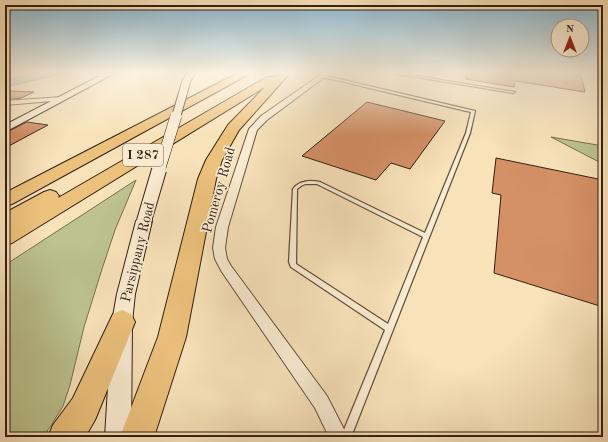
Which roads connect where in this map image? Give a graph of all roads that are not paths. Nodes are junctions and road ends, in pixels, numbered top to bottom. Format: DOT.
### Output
graph roads {
  1 [pos="72,94"];
  2 [pos="183,94"];
  3 [pos="207,94"];
  4 [pos="231,94"];
  5 [pos="247,94"];
  6 [pos="265,94"];
  7 [pos="299,94"];
  8 [pos="402,94"];
  9 [pos="62,99"];
  10 [pos="5,103"];
  11 [pos="5,129"];
  12 [pos="5,200"];
  13 [pos="62,204"];
  14 [pos="5,221"];
  15 [pos="427,236"];
  16 [pos="5,238"];
  17 [pos="5,248"];
  18 [pos="122,322"];
  19 [pos="390,329"];
  20 [pos="65,437"];
  21 [pos="118,437"];
  22 [pos="136,437"];
  23 [pos="339,437"];
  24 [pos="346,437"];
  1 -- 9 [label="main road"];
  2 -- 18 [label="main road, Parsippany Road, bridge"];
  3 -- 12 [label="highway, I 287"];
  4 -- 14 [label="highway"];
  5 -- 13 [label="highway, I 287"];
  6 -- 22 [label="highway"];
  7 -- 23 [label="street, Pomeroy Road"];
  8 -- 15 [label="lane"];
  9 -- 10 [label="street"];
  9 -- 11 [label="main road"];
  13 -- 16 [label="highway, I 287"];
  13 -- 17 [label="highway"];
  15 -- 19 [label="lane"];
  15 -- 19 [label="lane"];
  18 -- 20 [label="highway"];
  18 -- 21 [label="main road, Parsippany Road"];
  19 -- 24 [label="lane"];
}
